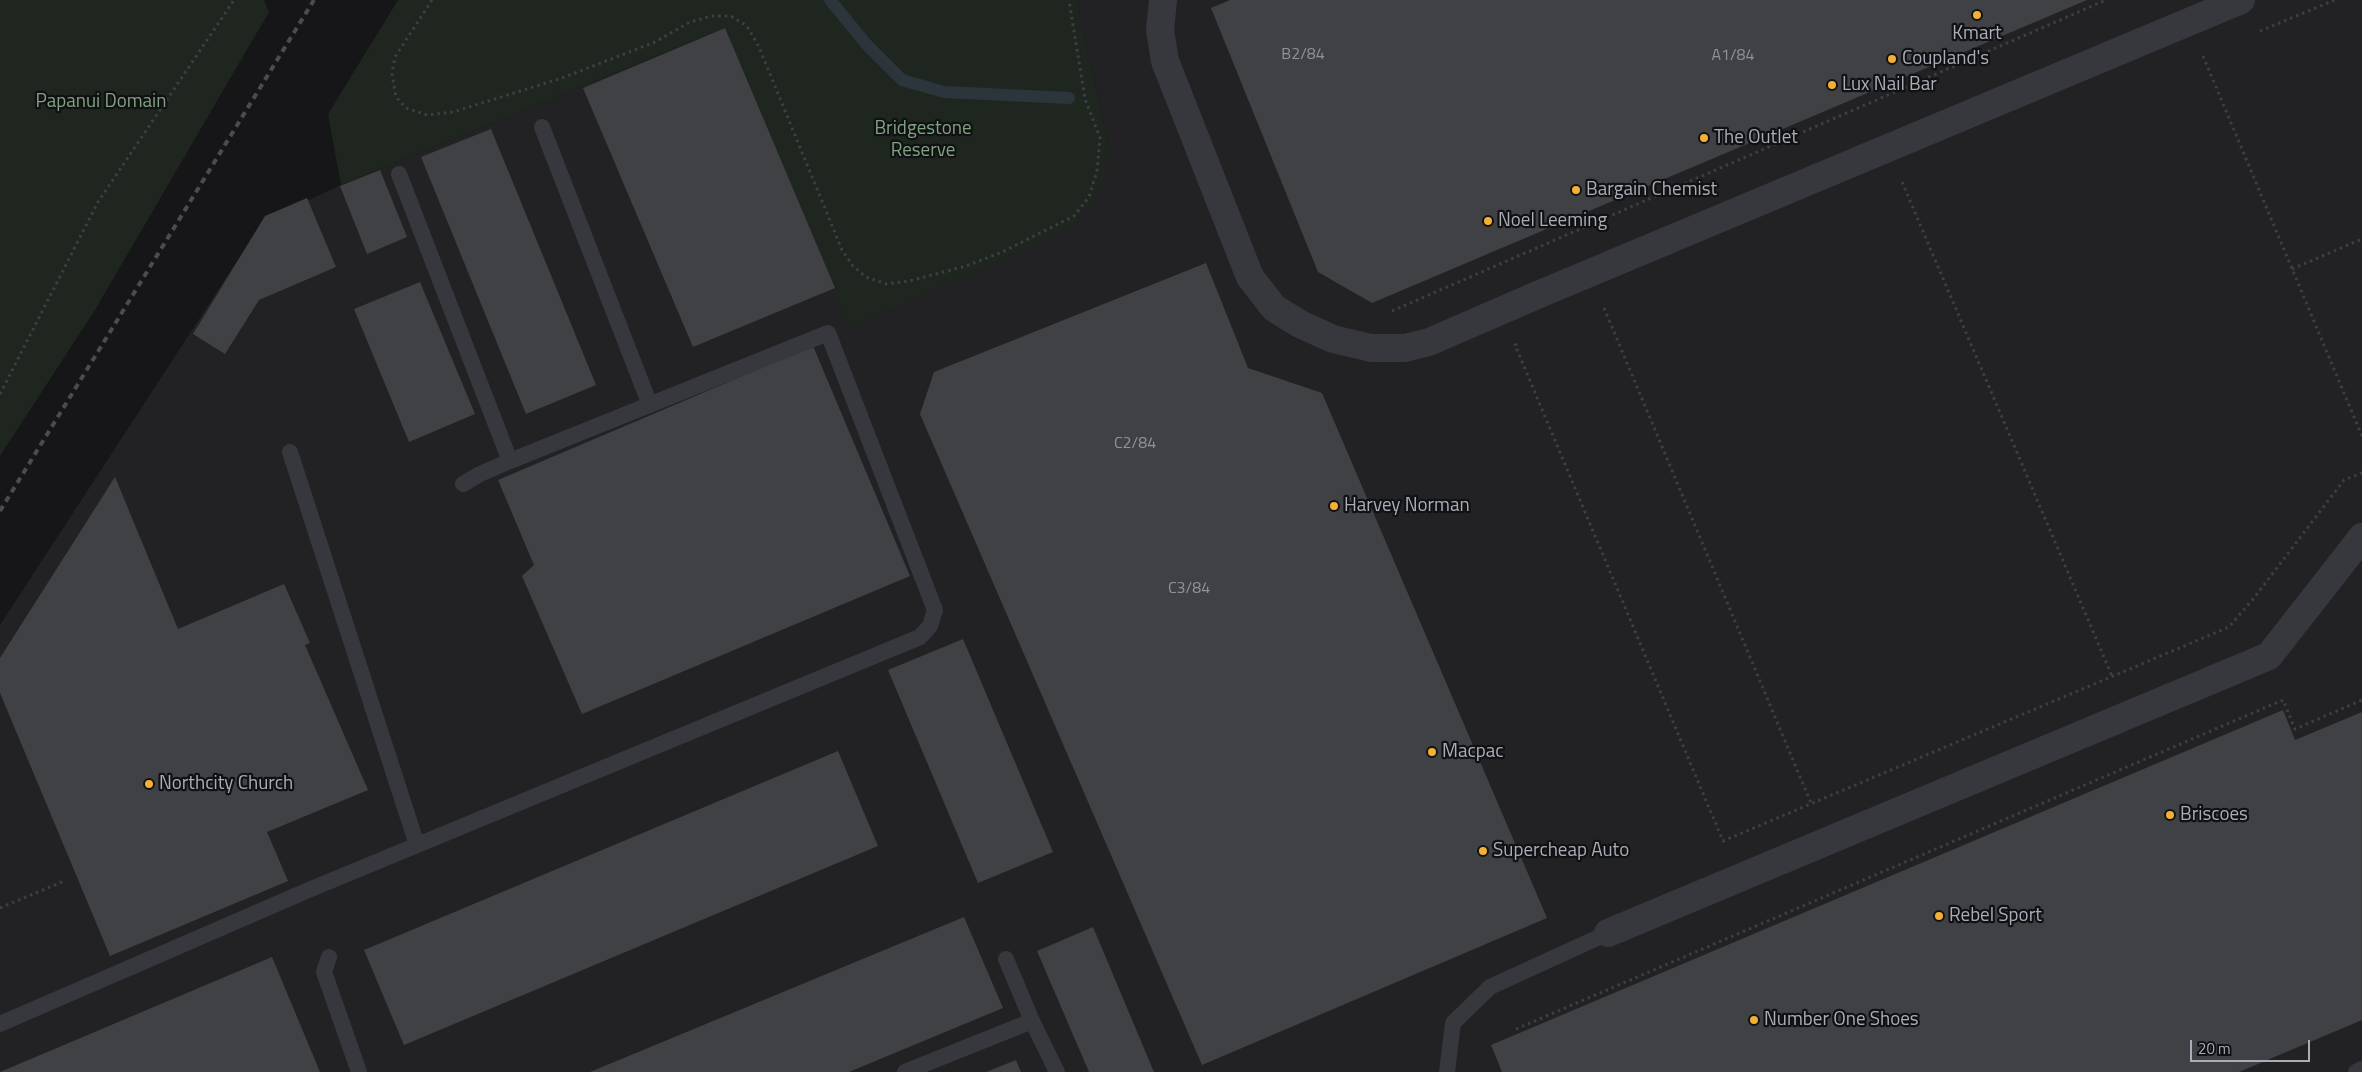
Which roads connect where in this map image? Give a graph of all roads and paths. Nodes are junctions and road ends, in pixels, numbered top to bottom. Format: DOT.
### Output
graph roads {
  1 [pos="234,0"];
  2 [pos="432,0"];
  3 [pos="1069,0"];
  4 [pos="1163,0"];
  5 [pos="2106,0"];
  6 [pos="2241,0"];
  7 [pos="2335,0"];
  8 [pos="2256,33"];
  9 [pos="2211,52"];
  10 [pos="2202,56"];
  11 [pos="2194,60"];
  12 [pos="542,127"];
  13 [pos="399,174"];
  14 [pos="1911,178"];
  15 [pos="1902,182"];
  16 [pos="1893,186"];
  17 [pos="2362,239"];
  18 [pos="2292,269"];
  19 [pos="1613,304"];
  20 [pos="1604,308"];
  21 [pos="1390,312"];
  22 [pos="1595,312"];
  23 [pos="1524,342"];
  24 [pos="0,394"];
  25 [pos="650,405"];
  26 [pos="2362,436"];
  27 [pos="290,452"];
  28 [pos="510,461"];
  29 [pos="2362,472"];
  30 [pos="463,484"];
  31 [pos="2362,537"];
  32 [pos="2112,676"];
  33 [pos="2362,700"];
  34 [pos="1811,803"];
  35 [pos="417,846"];
  36 [pos="64,881"];
  37 [pos="0,908"];
  38 [pos="1608,933"];
  39 [pos="329,957"];
  40 [pos="1006,959"];
  41 [pos="1032,1021"];
  42 [pos="0,1024"];
  43 [pos="1516,1029"];
  44 [pos="2362,1070"];
  45 [pos="359,1072"];
  46 [pos="905,1072"];
  47 [pos="1056,1072"];
  48 [pos="1447,1072"];
  49 [pos="2356,1072"];
  1 -- 24 [label="path"];
  2 -- 3 [label="path"];
  4 -- 6 [label="street"];
  5 -- 21 [label="path"];
  7 -- 8 [label="path"];
  9 -- 10 [label="path"];
  10 -- 11 [label="path"];
  10 -- 18 [label="path"];
  12 -- 25 [label="lane"];
  13 -- 28 [label="lane"];
  14 -- 15 [label="path"];
  15 -- 16 [label="path"];
  15 -- 32 [label="path"];
  17 -- 18 [label="path"];
  18 -- 26 [label="path"];
  19 -- 20 [label="path"];
  20 -- 22 [label="path"];
  20 -- 34 [label="path"];
  23 -- 34 [label="path"];
  25 -- 28 [label="lane"];
  25 -- 35 [label="lane"];
  27 -- 35 [label="lane"];
  28 -- 30 [label="lane"];
  29 -- 32 [label="path"];
  31 -- 38 [label="street"];
  32 -- 34 [label="path"];
  33 -- 43 [label="path"];
  35 -- 42 [label="lane"];
  36 -- 37 [label="path"];
  38 -- 48 [label="lane"];
  39 -- 45 [label="lane"];
  40 -- 41 [label="lane"];
  41 -- 46 [label="lane"];
  41 -- 47 [label="lane"];
  44 -- 49 [label="lane"];
}
